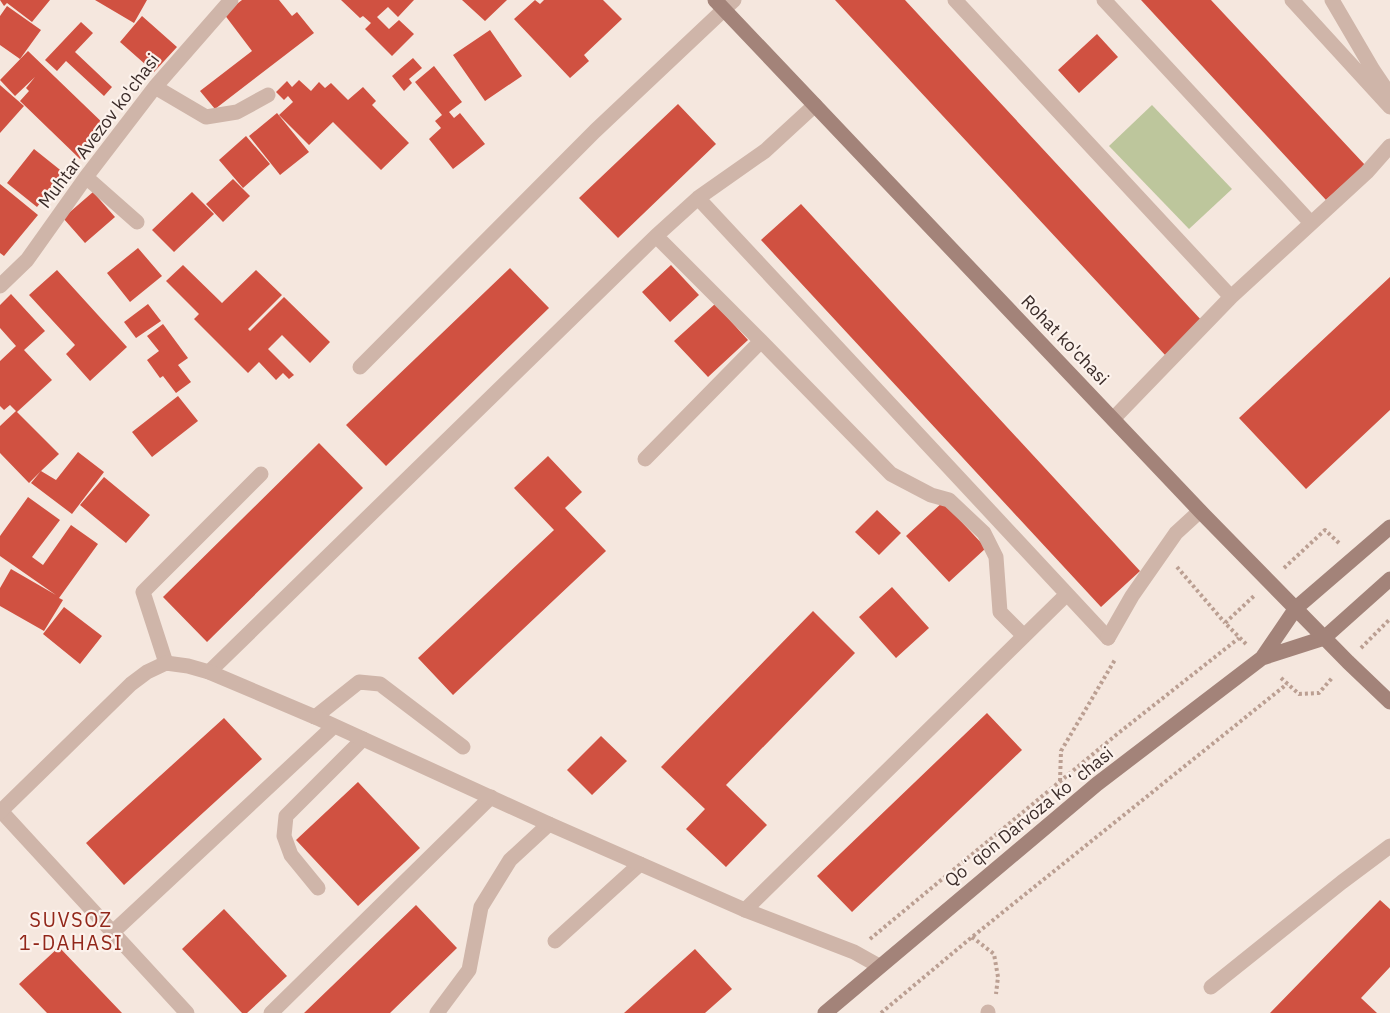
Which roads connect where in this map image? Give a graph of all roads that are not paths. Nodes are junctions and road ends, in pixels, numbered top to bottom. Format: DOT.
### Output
graph roads {
  1 [pos="231,0"];
  2 [pos="955,0"];
  3 [pos="1104,0"];
  4 [pos="1292,0"];
  5 [pos="1332,0"];
  6 [pos="724,3"];
  7 [pos="155,87"];
  8 [pos="268,95"];
  9 [pos="1390,95"];
  10 [pos="815,105"];
  11 [pos="1390,107"];
  12 [pos="1390,146"];
  13 [pos="86,177"];
  14 [pos="698,198"];
  15 [pos="137,222"];
  16 [pos="1311,223"];
  17 [pos="656,236"];
  18 [pos="0,286"];
  19 [pos="1231,297"];
  20 [pos="761,340"];
  21 [pos="360,367"];
  22 [pos="1113,419"];
  23 [pos="645,459"];
  24 [pos="261,474"];
  25 [pos="1200,511"];
  26 [pos="1390,527"];
  27 [pos="1390,579"];
  28 [pos="1066,595"];
  29 [pos="1296,608"];
  30 [pos="1024,636"];
  31 [pos="1324,638"];
  32 [pos="1262,658"];
  33 [pos="166,663"];
  34 [pos="209,672"];
  35 [pos="1390,702"];
  36 [pos="315,717"];
  37 [pos="334,726"];
  38 [pos="363,739"];
  39 [pos="464,747"];
  40 [pos="491,797"];
  41 [pos="0,812"];
  42 [pos="549,824"];
  43 [pos="1390,846"];
  44 [pos="640,864"];
  45 [pos="318,888"];
  46 [pos="745,910"];
  47 [pos="113,933"];
  48 [pos="555,941"];
  49 [pos="879,966"];
  50 [pos="1211,987"];
  51 [pos="187,1013"];
  52 [pos="271,1013"];
  53 [pos="437,1013"];
  54 [pos="825,1013"];
  1 -- 7 [label="street, Muhtar Avezov ko'chasi"];
  2 -- 19 [label="street"];
  3 -- 16 [label="street"];
  4 -- 11 [label="street"];
  5 -- 9 [label="street"];
  6 -- 10 [label="street, Rohat ko'chasi"];
  6 -- 21 [label="street"];
  7 -- 8 [label="street"];
  7 -- 13 [label="street, Muhtar Avezov ko'chasi"];
  10 -- 14 [label="street"];
  10 -- 22 [label="street, Rohat ko'chasi"];
  12 -- 16 [label="street"];
  13 -- 15 [label="street"];
  13 -- 18 [label="street, Muhtar Avezov ko'chasi"];
  14 -- 17 [label="street"];
  14 -- 28 [label="street"];
  16 -- 19 [label="street"];
  17 -- 20 [label="street"];
  17 -- 34 [label="street"];
  19 -- 22 [label="street"];
  20 -- 23 [label="street"];
  20 -- 30 [label="street"];
  22 -- 25 [label="street, Rohat ko'chasi"];
  24 -- 33 [label="street"];
  25 -- 28 [label="street"];
  25 -- 29 [label="street, Rohat ko'chasi"];
  26 -- 29 [label="street, Qoʻqon Darvoza koʻchasi"];
  27 -- 31 [label="street"];
  28 -- 30 [label="street"];
  29 -- 31 [label="street, Rohat ko'chasi"];
  29 -- 32 [label="street, Qoʻqon Darvoza koʻchasi"];
  30 -- 46 [label="street"];
  31 -- 32 [label="street, Qoʻqon Darvoza koʻchasi"];
  31 -- 35 [label="street, Rohat ko'chasi"];
  32 -- 49 [label="street, Qoʻqon Darvoza koʻchasi"];
  33 -- 34 [label="street"];
  33 -- 41 [label="street"];
  34 -- 36 [label="street"];
  36 -- 37 [label="street"];
  36 -- 39 [label="street"];
  37 -- 38 [label="street"];
  37 -- 47 [label="street"];
  38 -- 40 [label="street"];
  38 -- 45 [label="street"];
  40 -- 42 [label="street"];
  40 -- 52 [label="street"];
  41 -- 47 [label="street"];
  42 -- 44 [label="street"];
  42 -- 53 [label="street"];
  43 -- 50 [label="street"];
  44 -- 46 [label="street"];
  44 -- 48 [label="street"];
  46 -- 49 [label="street"];
  47 -- 51 [label="street"];
  49 -- 54 [label="street, Qoʻqon Darvoza koʻchasi"];
}
